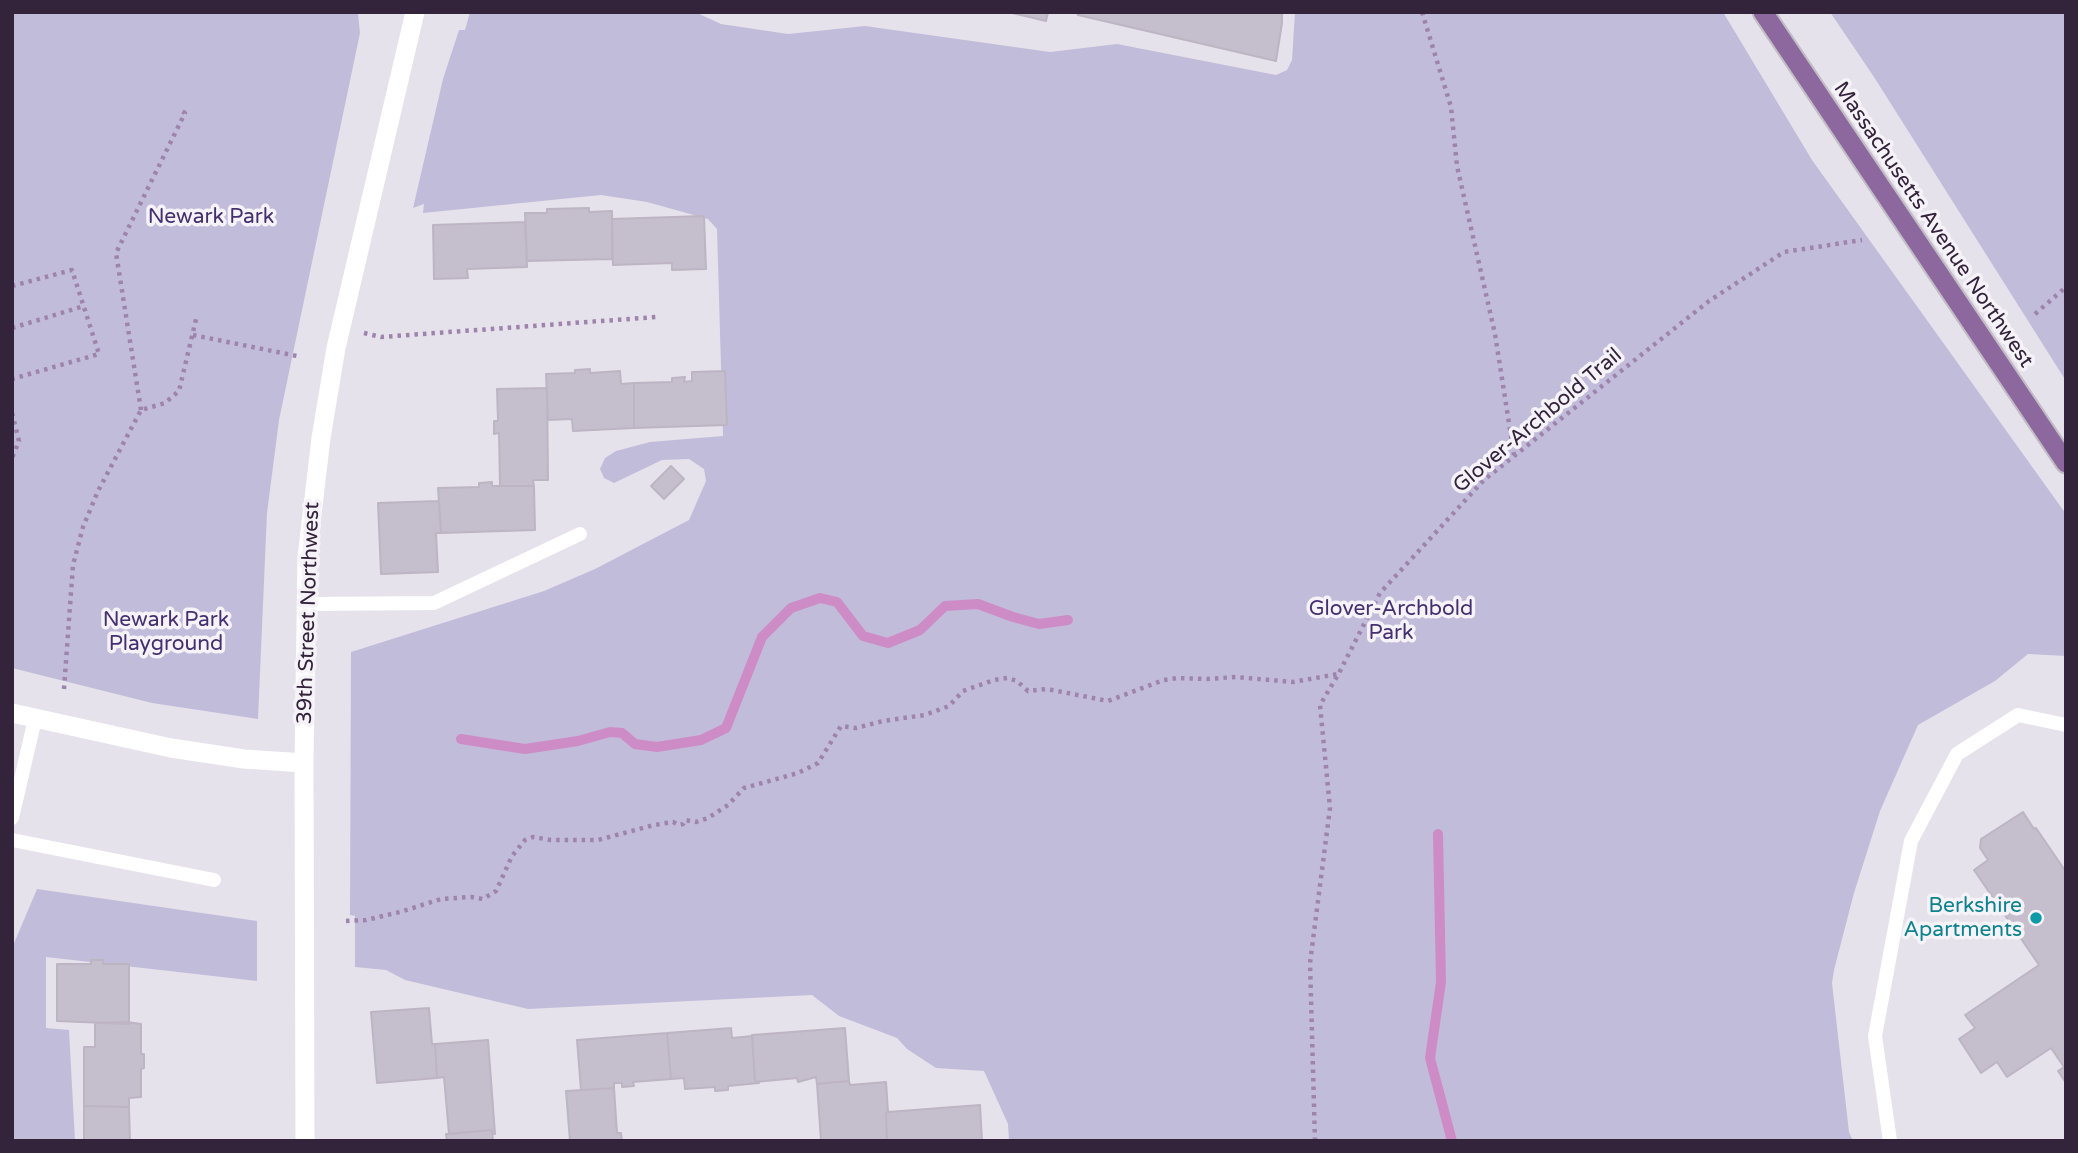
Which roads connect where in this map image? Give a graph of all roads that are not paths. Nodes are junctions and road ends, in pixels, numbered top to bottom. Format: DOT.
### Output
graph roads {
  1 [pos="415,12"];
  2 [pos="1763,12"];
  3 [pos="2066,463"];
  4 [pos="580,534"];
  5 [pos="306,604"];
  6 [pos="12,713"];
  7 [pos="35,719"];
  8 [pos="2066,725"];
  9 [pos="304,763"];
  10 [pos="12,818"];
  11 [pos="12,840"];
  12 [pos="214,880"];
  13 [pos="305,1141"];
  14 [pos="1890,1141"];
  1 -- 5 [label="street, 39th Street Northwest"];
  2 -- 3 [label="main road, Massachusetts Avenue Northwest"];
  4 -- 5 [label="lane"];
  5 -- 9 [label="street, 39th Street Northwest"];
  6 -- 7 [label="street"];
  7 -- 9 [label="street"];
  7 -- 10 [label="lane"];
  8 -- 14 [label="lane"];
  9 -- 13 [label="street, 39th Street Northwest"];
  11 -- 12 [label="lane"];
}
